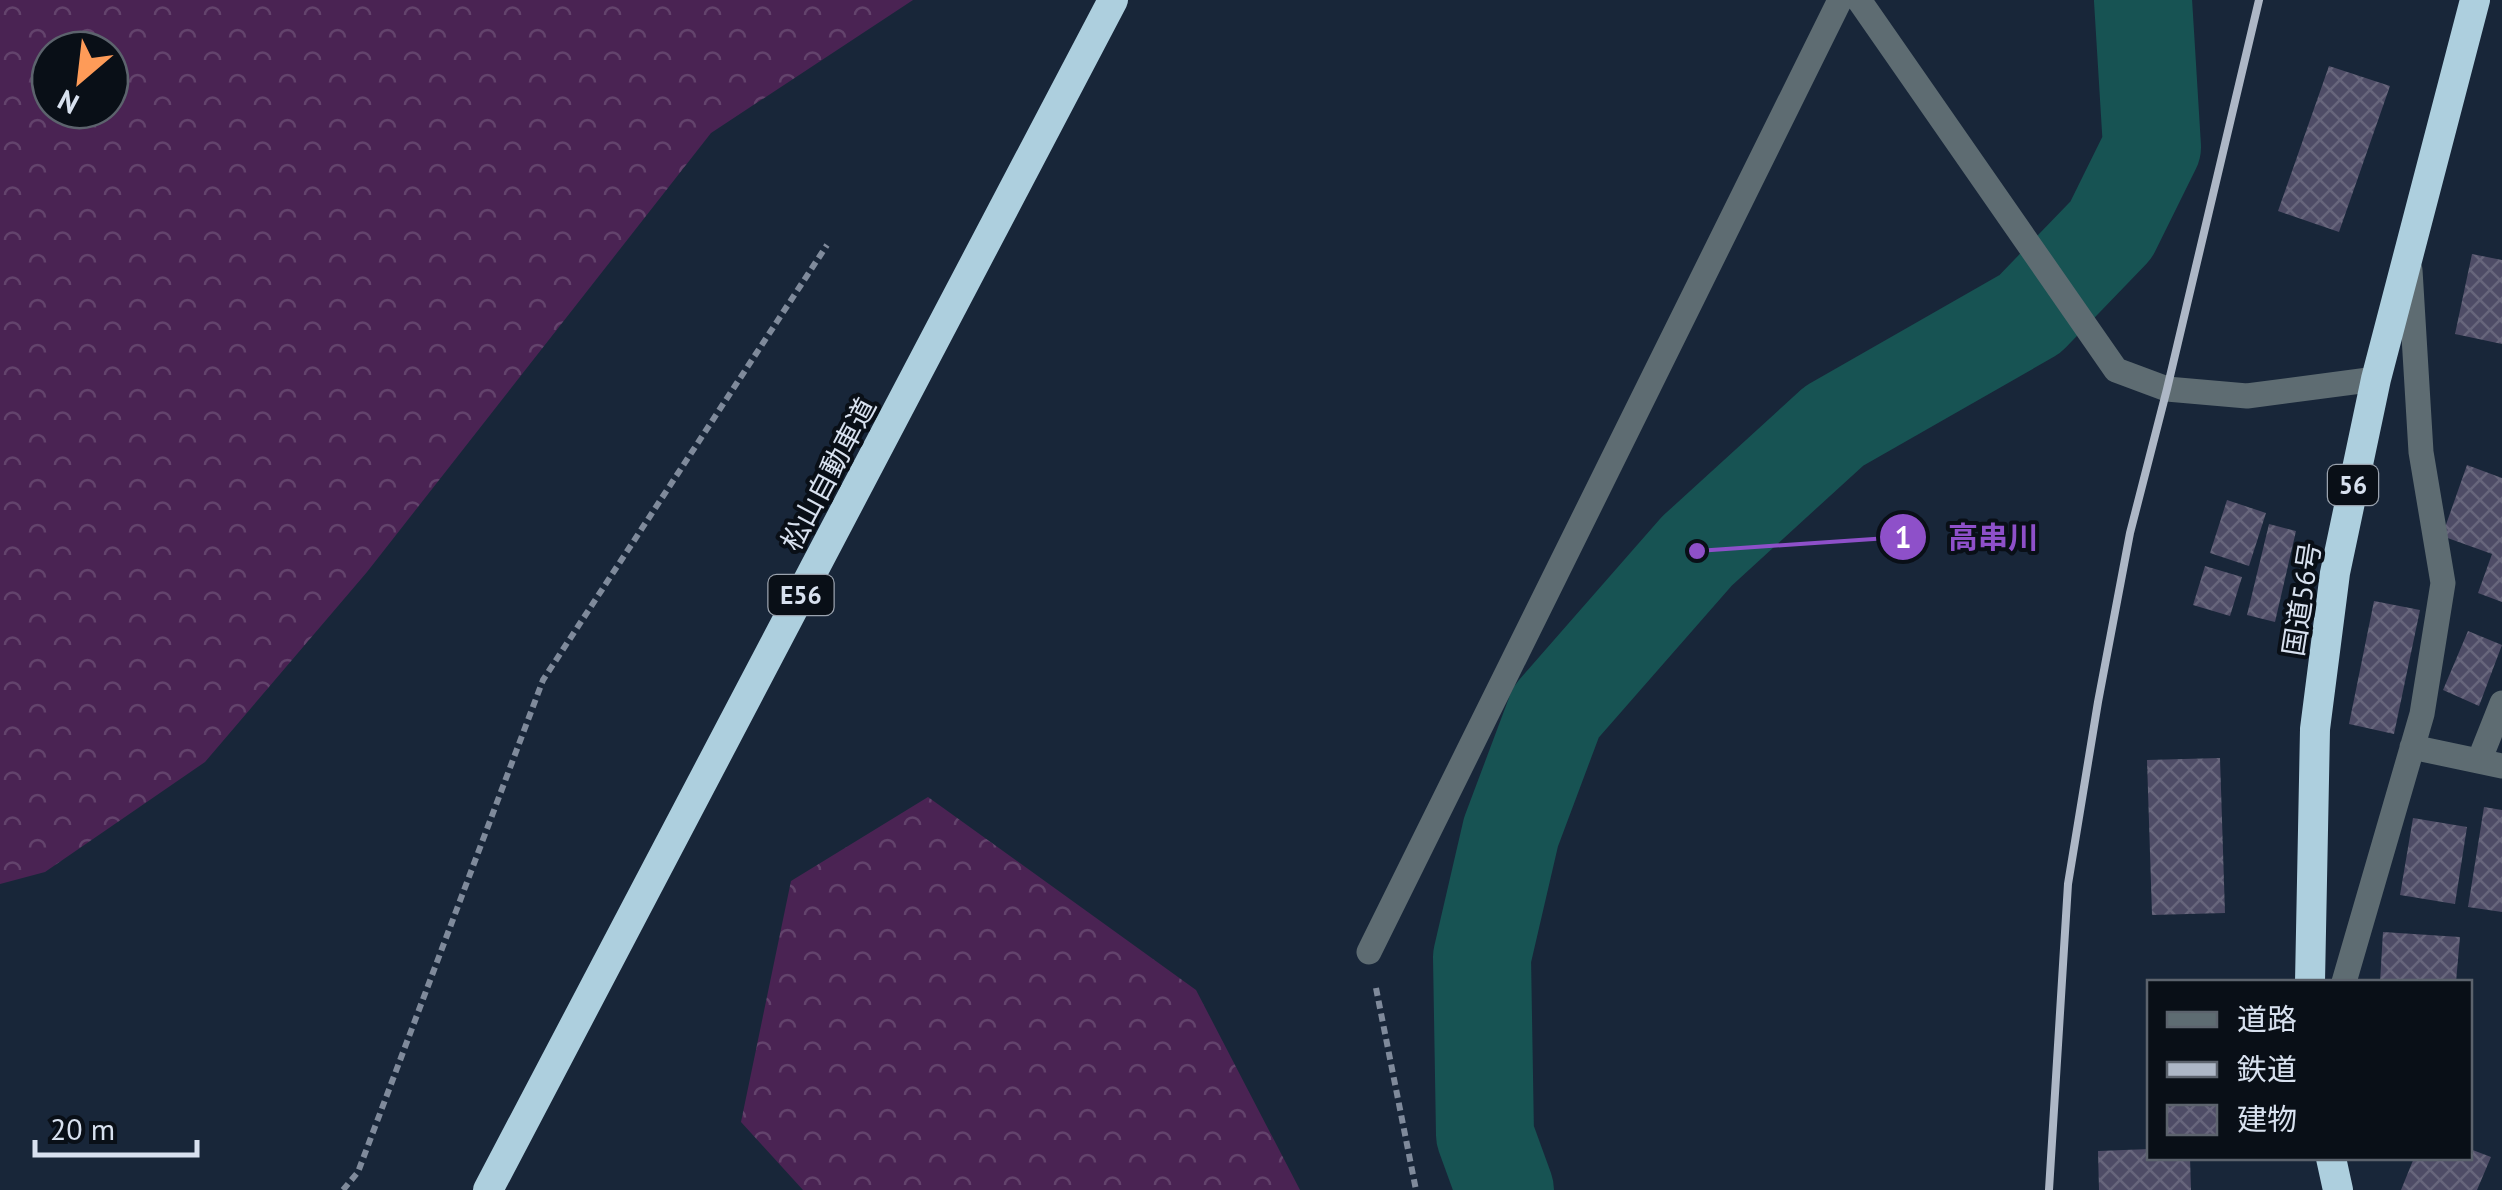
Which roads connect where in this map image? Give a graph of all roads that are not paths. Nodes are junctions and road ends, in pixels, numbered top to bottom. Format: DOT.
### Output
graph roads {
  1 [pos="1114,0"];
  2 [pos="1840,0"];
  3 [pos="1859,0"];
  4 [pos="2475,0"];
  5 [pos="2409,250"];
  6 [pos="2376,379"];
  7 [pos="2502,702"];
  8 [pos="2412,747"];
  9 [pos="2490,763"];
  10 [pos="1368,952"];
  11 [pos="2310,980"];
  12 [pos="2345,980"];
  13 [pos="2331,1160"];
  14 [pos="488,1190"];
  15 [pos="2338,1190"];
  1 -- 14 [label="highway, 松山自動車道 / E56"];
  2 -- 10 [label="street"];
  3 -- 6 [label="street"];
  4 -- 5 [label="highway, 国道56号 / 56"];
  5 -- 6 [label="highway, 国道56号 / 56"];
  5 -- 8 [label="street"];
  6 -- 11 [label="highway, 国道56号 / 56"];
  7 -- 9 [label="street"];
  8 -- 9 [label="street"];
  8 -- 12 [label="street"];
  13 -- 15 [label="highway"];
}
